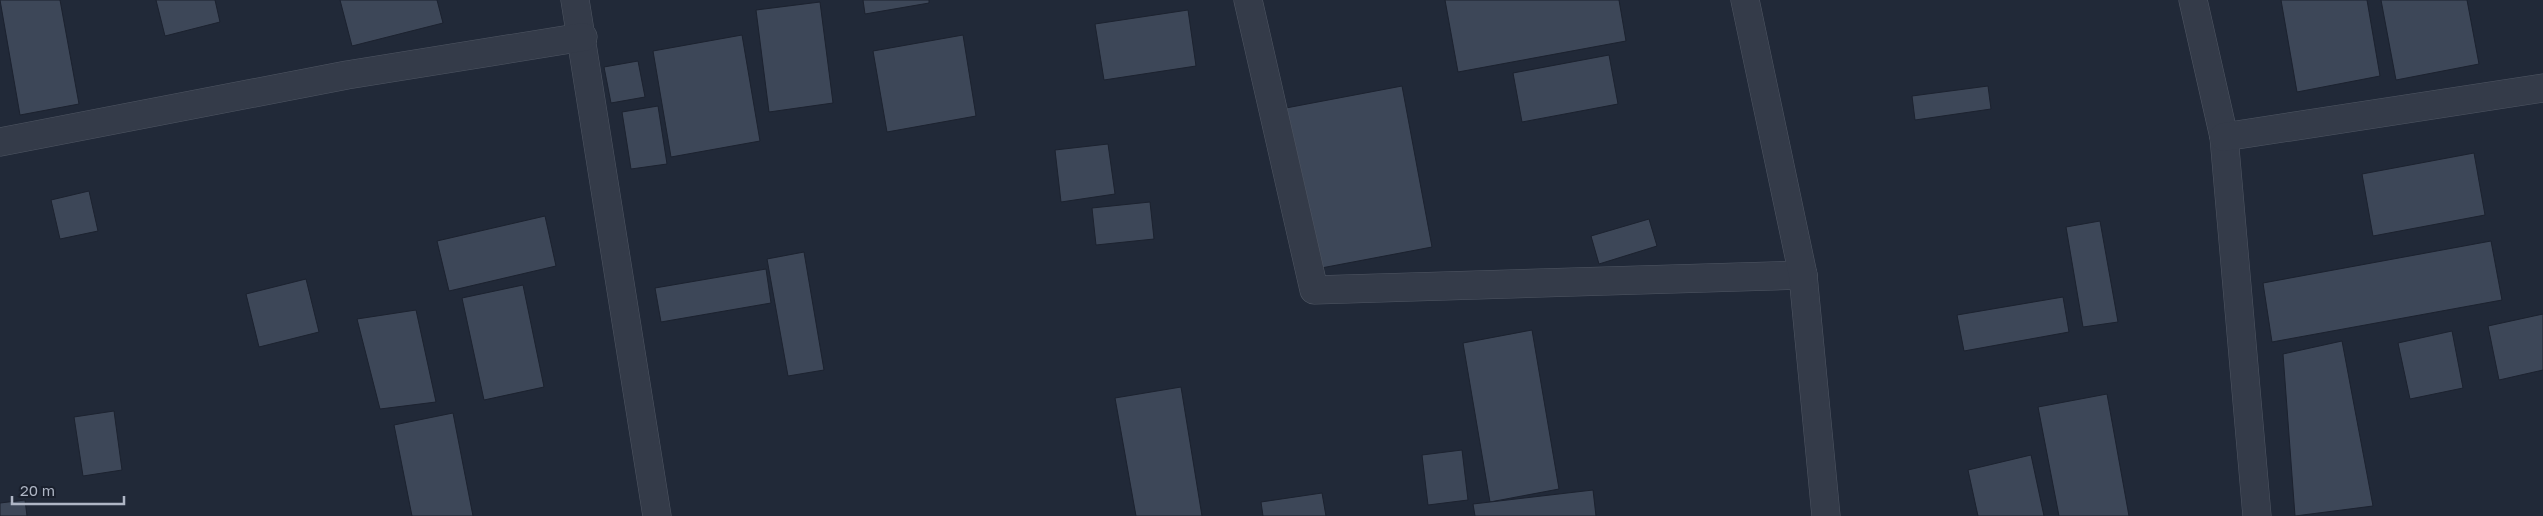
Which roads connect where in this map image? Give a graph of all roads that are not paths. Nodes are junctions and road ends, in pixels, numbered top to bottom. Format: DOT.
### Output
graph roads {
  1 [pos="575,0"];
  2 [pos="1248,0"];
  3 [pos="1745,0"];
  4 [pos="2193,0"];
  5 [pos="583,37"];
  6 [pos="2543,88"];
  7 [pos="2224,137"];
  8 [pos="0,142"];
  9 [pos="1804,275"];
  10 [pos="657,516"];
  11 [pos="1826,516"];
  12 [pos="2257,516"];
  1 -- 5 [label="street"];
  2 -- 9 [label="street"];
  3 -- 9 [label="street"];
  4 -- 7 [label="street"];
  5 -- 8 [label="street"];
  5 -- 10 [label="street"];
  6 -- 7 [label="street"];
  7 -- 12 [label="street"];
  9 -- 11 [label="street"];
}
